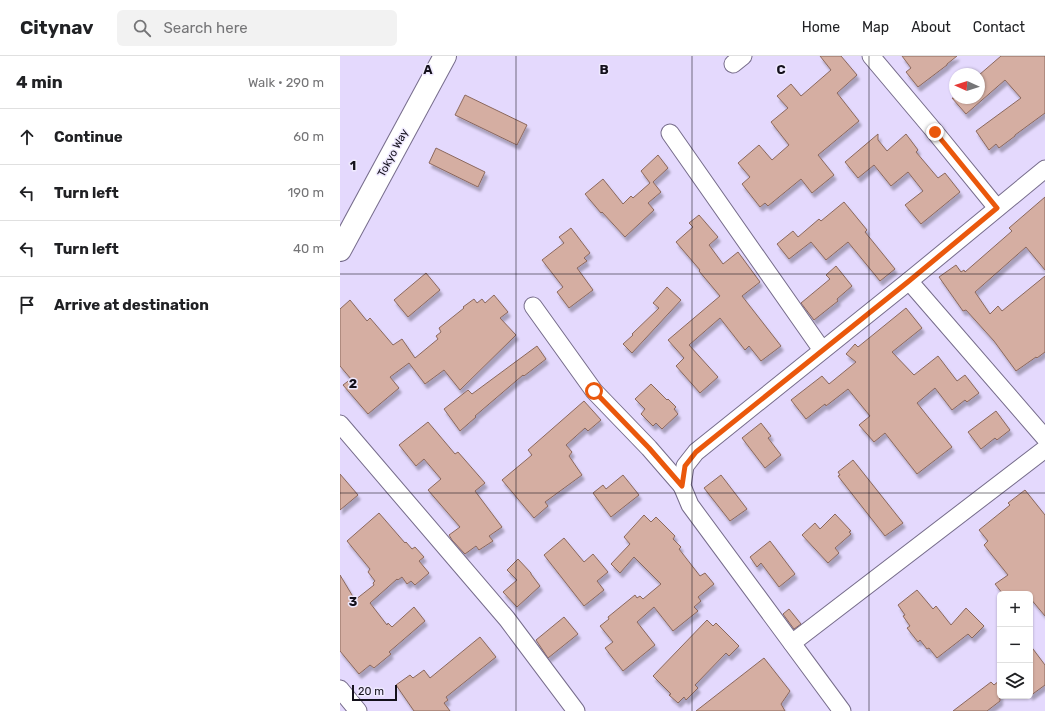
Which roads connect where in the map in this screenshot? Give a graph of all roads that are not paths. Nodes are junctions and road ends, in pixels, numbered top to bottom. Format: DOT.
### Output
graph roads {
  1 [pos="445,56"];
  2 [pos="871,56"];
  3 [pos="670,133"];
  4 [pos="1045,169"];
  5 [pos="997,208"];
  6 [pos="340,250"];
  7 [pos="909,281"];
  8 [pos="533,306"];
  9 [pos="822,350"];
  10 [pos="340,424"];
  11 [pos="1045,438"];
  12 [pos="1045,449"];
  13 [pos="682,486"];
  14 [pos="792,643"];
  15 [pos="340,689"];
  16 [pos="358,711"];
  17 [pos="576,711"];
  18 [pos="842,711"];
  1 -- 6 [label="main road, Tokyo Way"];
  2 -- 5 [label="street"];
  3 -- 9 [label="street"];
  4 -- 5 [label="street"];
  5 -- 7 [label="street"];
  7 -- 9 [label="street"];
  7 -- 11 [label="street"];
  8 -- 13 [label="street"];
  9 -- 13 [label="street"];
  10 -- 17 [label="street"];
  12 -- 14 [label="street"];
  13 -- 14 [label="street"];
  14 -- 18 [label="street"];
  15 -- 16 [label="street"];
}
